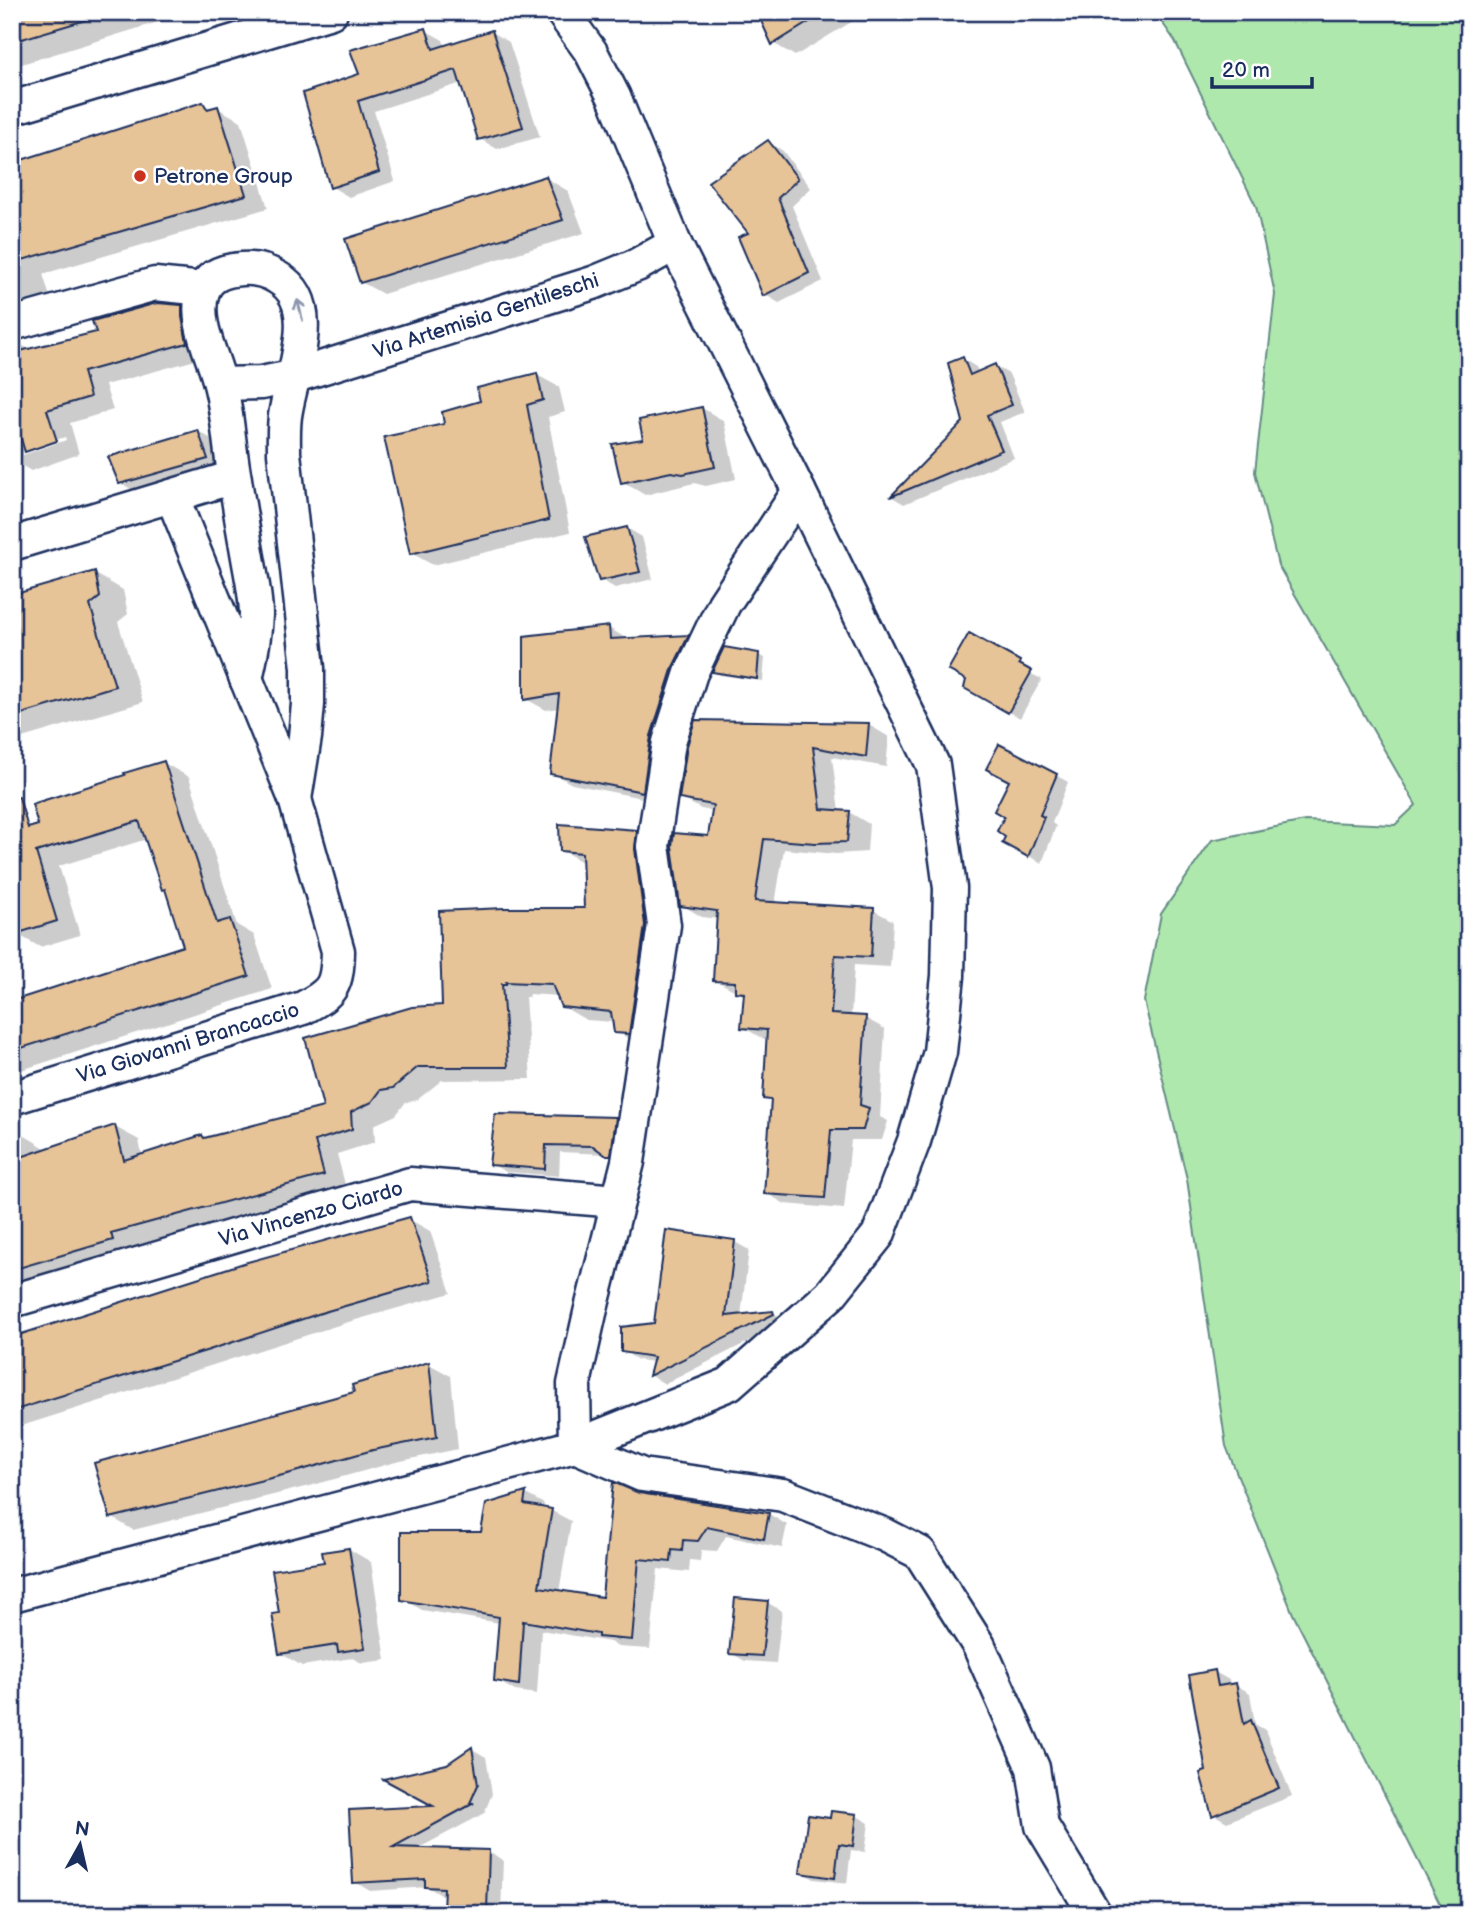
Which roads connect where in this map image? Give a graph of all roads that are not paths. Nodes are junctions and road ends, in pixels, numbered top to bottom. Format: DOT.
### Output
graph roads {
  1 [pos="331,12"];
  2 [pos="562,12"];
  3 [pos="12,108"];
  4 [pos="675,244"];
  5 [pos="204,289"];
  6 [pos="12,324"];
  7 [pos="292,377"];
  8 [pos="221,384"];
  9 [pos="234,477"];
  10 [pos="799,491"];
  11 [pos="172,496"];
  12 [pos="12,544"];
  13 [pos="246,679"];
  14 [pos="295,799"];
  15 [pos="12,1098"];
  16 [pos="618,1201"];
  17 [pos="12,1301"];
  18 [pos="575,1446"];
  19 [pos="12,1595"];
  20 [pos="1095,1914"];
  1 -- 3 [label="street"];
  2 -- 4 [label="street"];
  4 -- 7 [label="street, Via Artemisia Gentileschi"];
  4 -- 10 [label="street"];
  5 -- 6 [label="street"];
  7 -- 5 [label="street, one-way"];
  5 -- 8 [label="street"];
  7 -- 8 [label="street, Via Artemisia Gentileschi"];
  7 -- 14 [label="street, Via Giovanni Brancaccio"];
  8 -- 9 [label="street"];
  9 -- 11 [label="street"];
  9 -- 13 [label="street"];
  10 -- 16 [label="street"];
  10 -- 18 [label="street"];
  11 -- 12 [label="street"];
  11 -- 13 [label="street, Via Giovanni Brancaccio"];
  13 -- 14 [label="street, Via Giovanni Brancaccio"];
  14 -- 15 [label="street, Via Giovanni Brancaccio"];
  16 -- 17 [label="street, Via Vincenzo Ciardo"];
  16 -- 18 [label="street"];
  18 -- 19 [label="street"];
  18 -- 20 [label="street"];
}
